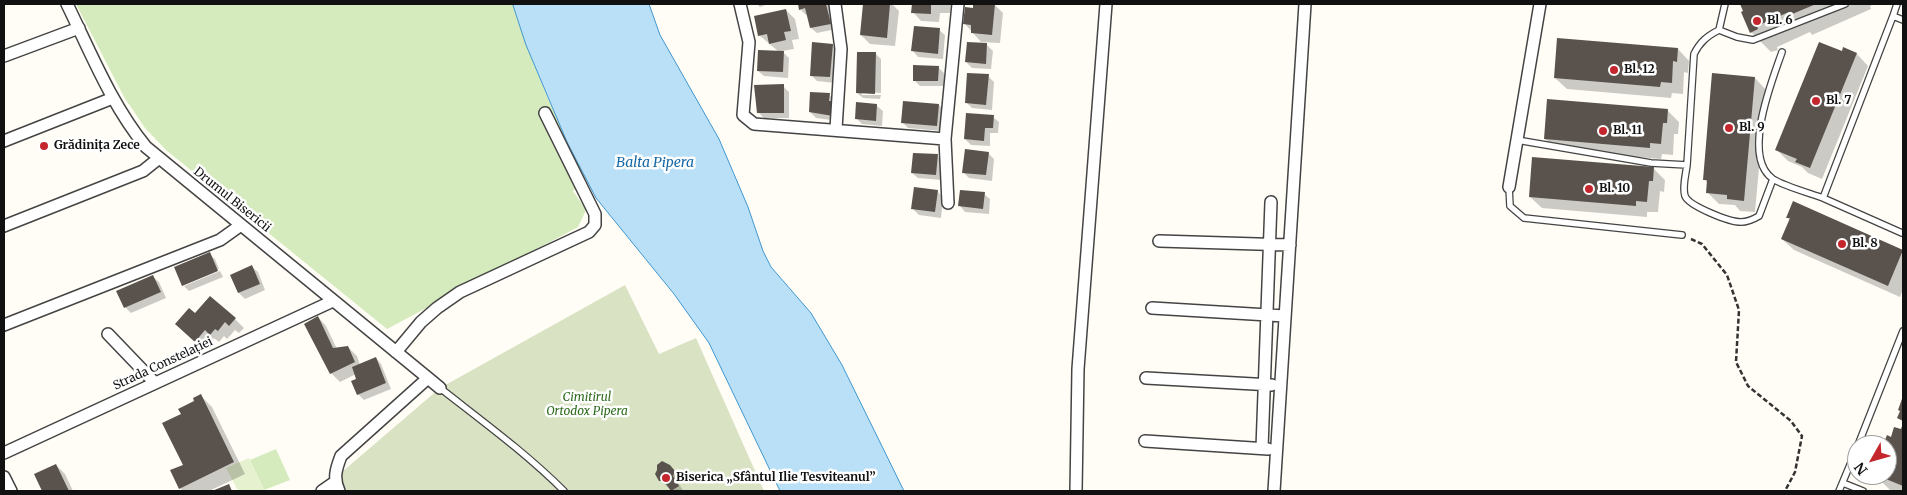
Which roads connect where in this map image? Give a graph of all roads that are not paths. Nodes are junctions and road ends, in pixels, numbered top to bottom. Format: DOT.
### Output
graph roads {
  1 [pos="67,4"];
  2 [pos="740,4"];
  3 [pos="835,4"];
  4 [pos="958,4"];
  5 [pos="1106,4"];
  6 [pos="1305,4"];
  7 [pos="1540,4"];
  8 [pos="1725,4"];
  9 [pos="1845,4"];
  10 [pos="1897,4"];
  11 [pos="1893,16"];
  12 [pos="1903,20"];
  13 [pos="79,28"];
  14 [pos="1719,30"];
  15 [pos="1782,52"];
  16 [pos="4,56"];
  17 [pos="113,98"];
  18 [pos="545,113"];
  19 [pos="836,129"];
  20 [pos="945,139"];
  21 [pos="1517,140"];
  22 [pos="4,141"];
  23 [pos="158,159"];
  24 [pos="1687,165"];
  25 [pos="1773,179"];
  26 [pos="1509,186"];
  27 [pos="1823,198"];
  28 [pos="1271,202"];
  29 [pos="948,203"];
  30 [pos="241,225"];
  31 [pos="4,226"];
  32 [pos="1902,233"];
  33 [pos="1682,235"];
  34 [pos="1159,241"];
  35 [pos="1269,244"];
  36 [pos="1290,245"];
  37 [pos="334,301"];
  38 [pos="1152,308"];
  39 [pos="1266,315"];
  40 [pos="1285,316"];
  41 [pos="4,324"];
  42 [pos="1903,331"];
  43 [pos="108,334"];
  44 [pos="1901,341"];
  45 [pos="396,352"];
  46 [pos="428,378"];
  47 [pos="1146,378"];
  48 [pos="155,383"];
  49 [pos="1265,385"];
  50 [pos="1281,386"];
  51 [pos="440,388"];
  52 [pos="1863,435"];
  53 [pos="1146,441"];
  54 [pos="1262,448"];
  55 [pos="1277,449"];
  56 [pos="4,453"];
  57 [pos="1847,473"];
  58 [pos="4,477"];
  59 [pos="1843,483"];
  60 [pos="337,487"];
  61 [pos="10,491"];
  62 [pos="322,491"];
  63 [pos="564,491"];
  64 [pos="1076,491"];
  65 [pos="1274,491"];
  66 [pos="1839,491"];
  67 [pos="1863,491"];
  1 -- 13 [label="street, Drumul Bisericii"];
  2 -- 19 [label="street"];
  3 -- 19 [label="street"];
  4 -- 20 [label="street"];
  5 -- 64 [label="street"];
  6 -- 36 [label="street"];
  7 -- 21 [label="street"];
  8 -- 14 [label="lane"];
  9 -- 14 [label="lane"];
  10 -- 11 [label="lane"];
  11 -- 12 [label="lane"];
  11 -- 27 [label="lane"];
  13 -- 16 [label="street"];
  13 -- 17 [label="street, Drumul Bisericii"];
  14 -- 24 [label="lane"];
  15 -- 25 [label="lane"];
  17 -- 22 [label="street"];
  17 -- 23 [label="street, Drumul Bisericii"];
  18 -- 45 [label="street"];
  19 -- 20 [label="street"];
  20 -- 29 [label="street"];
  21 -- 24 [label="lane"];
  21 -- 26 [label="street"];
  23 -- 30 [label="street, Drumul Bisericii"];
  23 -- 31 [label="street"];
  24 -- 25 [label="lane"];
  25 -- 27 [label="lane"];
  26 -- 33 [label="lane"];
  27 -- 32 [label="lane"];
  28 -- 35 [label="street"];
  30 -- 37 [label="street, Drumul Bisericii"];
  30 -- 41 [label="street"];
  34 -- 35 [label="street"];
  35 -- 36 [label="street"];
  35 -- 39 [label="street"];
  36 -- 40 [label="street"];
  37 -- 45 [label="street, Drumul Bisericii"];
  37 -- 48 [label="street, Strada Constelației"];
  38 -- 39 [label="street"];
  39 -- 40 [label="street"];
  39 -- 49 [label="street"];
  40 -- 50 [label="street"];
  42 -- 44 [label="lane"];
  43 -- 48 [label="street"];
  44 -- 52 [label="lane"];
  45 -- 46 [label="street, Drumul Bisericii"];
  46 -- 51 [label="street, Drumul Bisericii"];
  46 -- 60 [label="street"];
  47 -- 49 [label="street"];
  48 -- 56 [label="street, Strada Constelației"];
  49 -- 50 [label="street"];
  49 -- 54 [label="street"];
  50 -- 55 [label="street"];
  51 -- 63 [label="lane"];
  53 -- 54 [label="street"];
  54 -- 55 [label="street"];
  55 -- 65 [label="street"];
  57 -- 59 [label="lane"];
  58 -- 61 [label="street"];
  59 -- 66 [label="lane"];
  59 -- 67 [label="lane"];
  60 -- 62 [label="street"];
}
